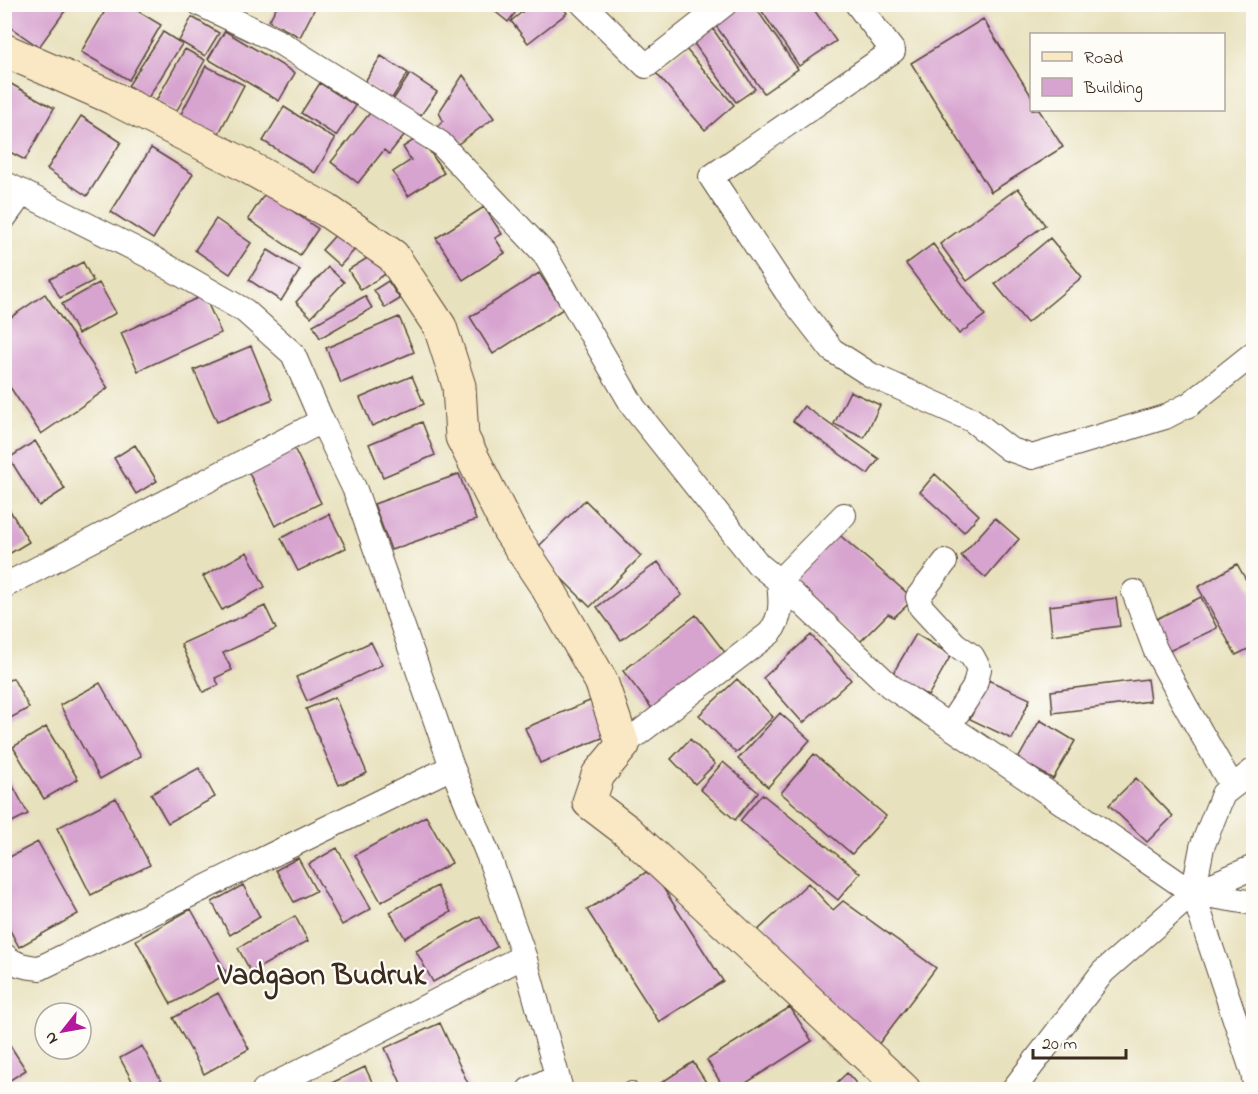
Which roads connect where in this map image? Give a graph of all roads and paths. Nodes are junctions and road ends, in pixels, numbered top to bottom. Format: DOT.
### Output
graph roads {
  1 [pos="200,4"];
  2 [pos="583,4"];
  3 [pos="725,4"];
  4 [pos="857,4"];
  5 [pos="4,50"];
  6 [pos="14,187"];
  7 [pos="4,218"];
  8 [pos="1254,353"];
  9 [pos="322,421"];
  10 [pos="844,515"];
  11 [pos="945,562"];
  12 [pos="779,582"];
  13 [pos="4,586"];
  14 [pos="1134,592"];
  15 [pos="949,726"];
  16 [pos="623,745"];
  17 [pos="452,767"];
  18 [pos="1254,770"];
  19 [pos="1233,786"];
  20 [pos="1254,867"];
  21 [pos="1193,893"];
  22 [pos="1254,903"];
  23 [pos="4,954"];
  24 [pos="524,956"];
  25 [pos="1254,1079"];
  26 [pos="559,1083"];
  27 [pos="264,1089"];
  28 [pos="529,1089"];
  29 [pos="904,1089"];
  30 [pos="1014,1089"];
  1 -- 12 [label="street"];
  2 -- 3 [label="street"];
  4 -- 8 [label="street"];
  5 -- 16 [label="street"];
  6 -- 7 [label="street"];
  6 -- 9 [label="street"];
  9 -- 13 [label="street"];
  9 -- 17 [label="street"];
  10 -- 12 [label="street"];
  11 -- 15 [label="street"];
  12 -- 15 [label="street"];
  12 -- 16 [label="street"];
  14 -- 19 [label="street"];
  15 -- 21 [label="street"];
  16 -- 29 [label="street"];
  17 -- 23 [label="street"];
  17 -- 24 [label="street"];
  18 -- 19 [label="street"];
  19 -- 21 [label="street"];
  20 -- 21 [label="street"];
  21 -- 22 [label="street"];
  21 -- 25 [label="street"];
  21 -- 30 [label="street"];
  24 -- 26 [label="street"];
  24 -- 27 [label="street"];
  26 -- 28 [label="street"];
}
